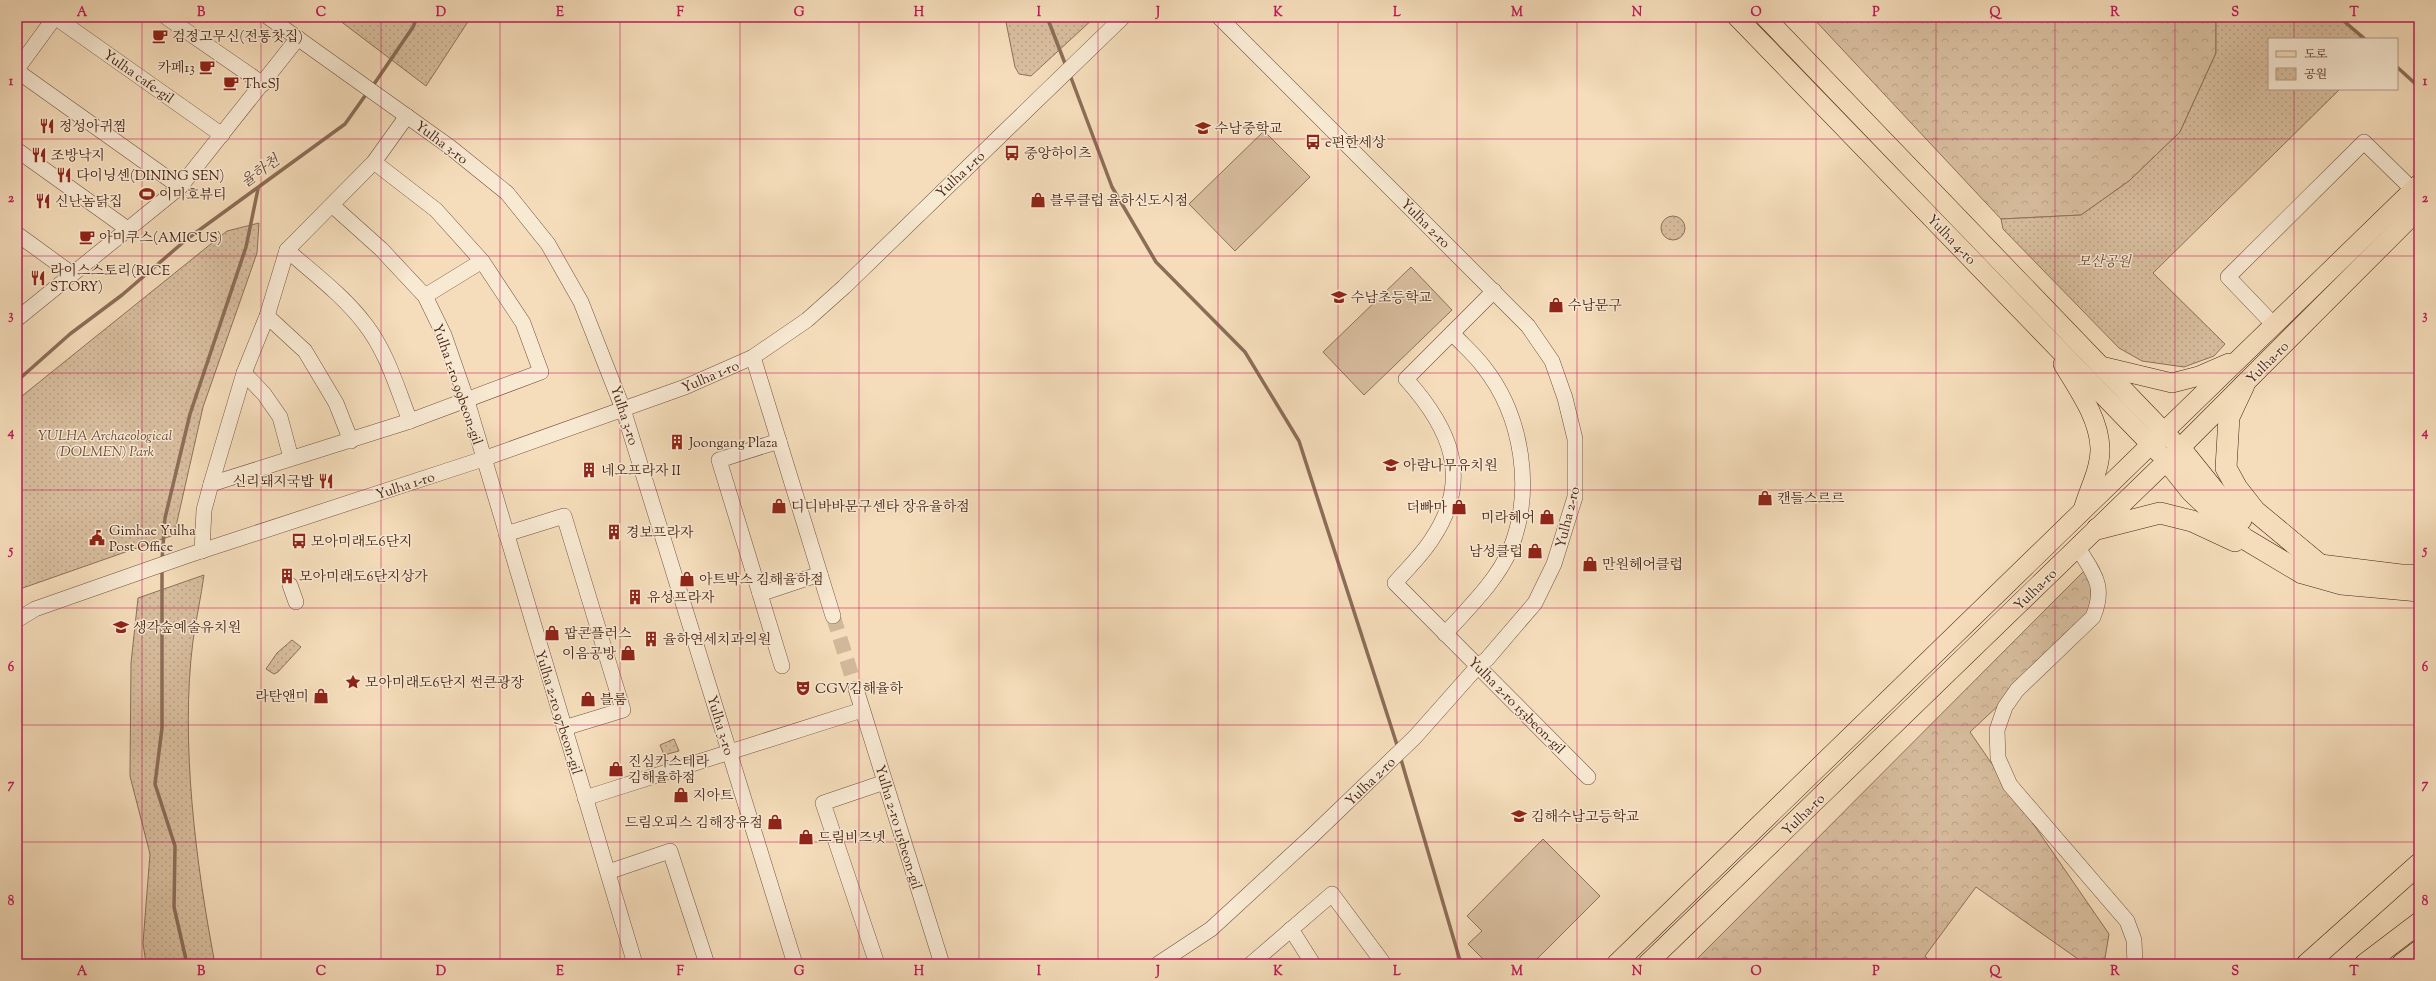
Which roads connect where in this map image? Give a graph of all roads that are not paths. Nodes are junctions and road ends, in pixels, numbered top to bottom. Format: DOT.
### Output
graph roads {
  1 [pos="55,17"];
  2 [pos="166,17"];
  3 [pos="268,17"];
  4 [pos="1123,17"];
  5 [pos="1219,17"];
  6 [pos="1737,17"];
  7 [pos="1765,17"];
  8 [pos="298,38"];
  9 [pos="17,70"];
  10 [pos="262,84"];
  11 [pos="401,112"];
  12 [pos="222,135"];
  13 [pos="17,150"];
  14 [pos="374,162"];
  15 [pos="180,187"];
  16 [pos="2416,187"];
  17 [pos="333,206"];
  18 [pos="2419,209"];
  19 [pos="129,230"];
  20 [pos="17,234"];
  21 [pos="287,250"];
  22 [pos="482,261"];
  23 [pos="72,274"];
  24 [pos="1494,291"];
  25 [pos="425,296"];
  26 [pos="19,314"];
  27 [pos="267,316"];
  28 [pos="2274,325"];
  29 [pos="1452,333"];
  30 [pos="2047,337"];
  31 [pos="753,357"];
  32 [pos="2239,359"];
  33 [pos="2101,366"];
  34 [pos="244,373"];
  35 [pos="2244,384"];
  36 [pos="467,401"];
  37 [pos="623,409"];
  38 [pos="410,421"];
  39 [pos="2164,432"];
  40 [pos="351,441"];
  41 [pos="779,441"];
  42 [pos="2151,444"];
  43 [pos="2174,455"];
  44 [pos="291,458"];
  45 [pos="483,459"];
  46 [pos="211,484"];
  47 [pos="2083,511"];
  48 [pos="2097,529"];
  49 [pos="506,534"];
  50 [pos="2078,548"];
  51 [pos="195,553"];
  52 [pos="2311,569"];
  53 [pos="820,574"];
  54 [pos="2419,574"];
  55 [pos="290,585"];
  56 [pos="2419,591"];
  57 [pos="760,594"];
  58 [pos="296,602"];
  59 [pos="834,616"];
  60 [pos="17,620"];
  61 [pos="1445,634"];
  62 [pos="782,666"];
  63 [pos="1478,666"];
  64 [pos="856,689"];
  65 [pos="862,710"];
  66 [pos="564,728"];
  67 [pos="730,753"];
  68 [pos="1588,777"];
  69 [pos="885,782"];
  70 [pos="586,798"];
  71 [pos="2419,864"];
  72 [pos="608,872"];
  73 [pos="2419,923"];
  74 [pos="1291,929"];
  75 [pos="2419,951"];
  76 [pos="635,964"];
  77 [pos="707,964"];
  78 [pos="795,964"];
  79 [pos="877,964"];
  80 [pos="942,964"];
  81 [pos="1158,964"];
  82 [pos="1251,964"];
  83 [pos="1314,964"];
  84 [pos="1384,964"];
  85 [pos="1616,964"];
  86 [pos="1647,964"];
  87 [pos="2135,964"];
  88 [pos="2306,964"];
  89 [pos="2365,964"];
  90 [pos="2402,964"];
  1 -- 9 [label="street, Yulha cafe-gil"];
  1 -- 12 [label="street, Yulha cafe-gil"];
  2 -- 10 [label="street"];
  3 -- 8 [label="street, Yulha 3-ro"];
  4 -- 31 [label="street, Yulha 1-ro"];
  5 -- 24 [label="street, Yulha 2-ro"];
  6 -- 30 [label="main road, Yulha 4-ro"];
  7 -- 33 [label="main road, Yulha 4-ro"];
  8 -- 10 [label="street"];
  8 -- 11 [label="street, Yulha 3-ro"];
  9 -- 15 [label="street, Yulha cafe-gil"];
  10 -- 12 [label="street"];
  11 -- 14 [label="street"];
  11 -- 37 [label="street, Yulha 3-ro"];
  12 -- 15 [label="street"];
  13 -- 19 [label="street"];
  14 -- 17 [label="street"];
  14 -- 22 [label="street"];
  15 -- 19 [label="street"];
  16 -- 28 [label="main road, Yulha-ro"];
  16 -- 28 [label="street, Yulha-ro"];
  17 -- 21 [label="street"];
  17 -- 25 [label="street, Yulha 1-ro 99beon-gil"];
  18 -- 35 [label="main road, Yulha-ro"];
  19 -- 23 [label="street"];
  20 -- 23 [label="street"];
  21 -- 27 [label="street"];
  21 -- 38 [label="street"];
  22 -- 25 [label="street"];
  22 -- 36 [label="street"];
  23 -- 26 [label="street"];
  24 -- 29 [label="street, Yulha 2-ro 153beon-gil"];
  24 -- 63 [label="street, Yulha 2-ro"];
  25 -- 36 [label="street, Yulha 1-ro 99beon-gil"];
  27 -- 34 [label="street"];
  27 -- 40 [label="street"];
  28 -- 32 [label="main road, Yulha-ro"];
  29 -- 61 [label="street"];
  29 -- 61 [label="street, Yulha 2-ro 153beon-gil"];
  30 -- 42 [label="main road, Yulha 4-ro"];
  30 -- 47 [label="main road"];
  31 -- 37 [label="street, Yulha 1-ro"];
  31 -- 41 [label="street"];
  32 -- 33 [label="main road"];
  32 -- 39 [label="main road, Yulha-ro"];
  33 -- 39 [label="main road, Yulha 4-ro"];
  34 -- 44 [label="street"];
  34 -- 46 [label="street"];
  35 -- 43 [label="main road, Yulha-ro"];
  35 -- 52 [label="highway"];
  36 -- 38 [label="street"];
  36 -- 45 [label="street, Yulha 1-ro 99beon-gil"];
  37 -- 45 [label="street, Yulha 1-ro"];
  37 -- 67 [label="street, Yulha 3-ro"];
  38 -- 40 [label="street"];
  39 -- 42 [label="main road, Yulha-ro"];
  39 -- 43 [label="main road, Yulha 4-ro"];
  40 -- 44 [label="street"];
  41 -- 53 [label="street"];
  41 -- 57 [label="street"];
  42 -- 43 [label="main road, Yulha 4-ro"];
  42 -- 47 [label="main road, Yulha-ro"];
  43 -- 48 [label="main road, Yulha-ro"];
  43 -- 52 [label="highway"];
  44 -- 46 [label="street"];
  45 -- 49 [label="street, Yulha 2-ro 97beon-gil"];
  45 -- 51 [label="street, Yulha 1-ro"];
  46 -- 51 [label="street"];
  47 -- 85 [label="main road, Yulha-ro"];
  48 -- 50 [label="main road, Yulha-ro"];
  48 -- 52 [label="highway"];
  49 -- 66 [label="street, Yulha 2-ro 97beon-gil"];
  49 -- 66 [label="street"];
  50 -- 86 [label="main road, Yulha-ro"];
  50 -- 87 [label="street"];
  51 -- 60 [label="street, Yulha 1-ro"];
  52 -- 54 [label="highway"];
  52 -- 56 [label="highway"];
  53 -- 57 [label="street"];
  53 -- 59 [label="street"];
  55 -- 58 [label="street"];
  57 -- 62 [label="street"];
  61 -- 63 [label="street, Yulha 2-ro 153beon-gil"];
  63 -- 68 [label="street, Yulha 2-ro 153beon-gil"];
  63 -- 81 [label="street, Yulha 2-ro"];
  64 -- 65 [label="street, Yulha 2-ro 115beon-gil"];
  65 -- 67 [label="street"];
  65 -- 69 [label="street, Yulha 2-ro 115beon-gil"];
  66 -- 70 [label="street, Yulha 2-ro 97beon-gil"];
  67 -- 70 [label="street"];
  67 -- 78 [label="street, Yulha 3-ro"];
  69 -- 79 [label="street"];
  69 -- 80 [label="street, Yulha 2-ro 115beon-gil"];
  70 -- 72 [label="street, Yulha 2-ro 97beon-gil"];
  71 -- 88 [label="highway"];
  72 -- 76 [label="street, Yulha 2-ro 97beon-gil"];
  72 -- 77 [label="street"];
  73 -- 89 [label="highway"];
  74 -- 82 [label="street"];
  74 -- 83 [label="street"];
  74 -- 84 [label="street"];
  75 -- 90 [label="highway"];
}
